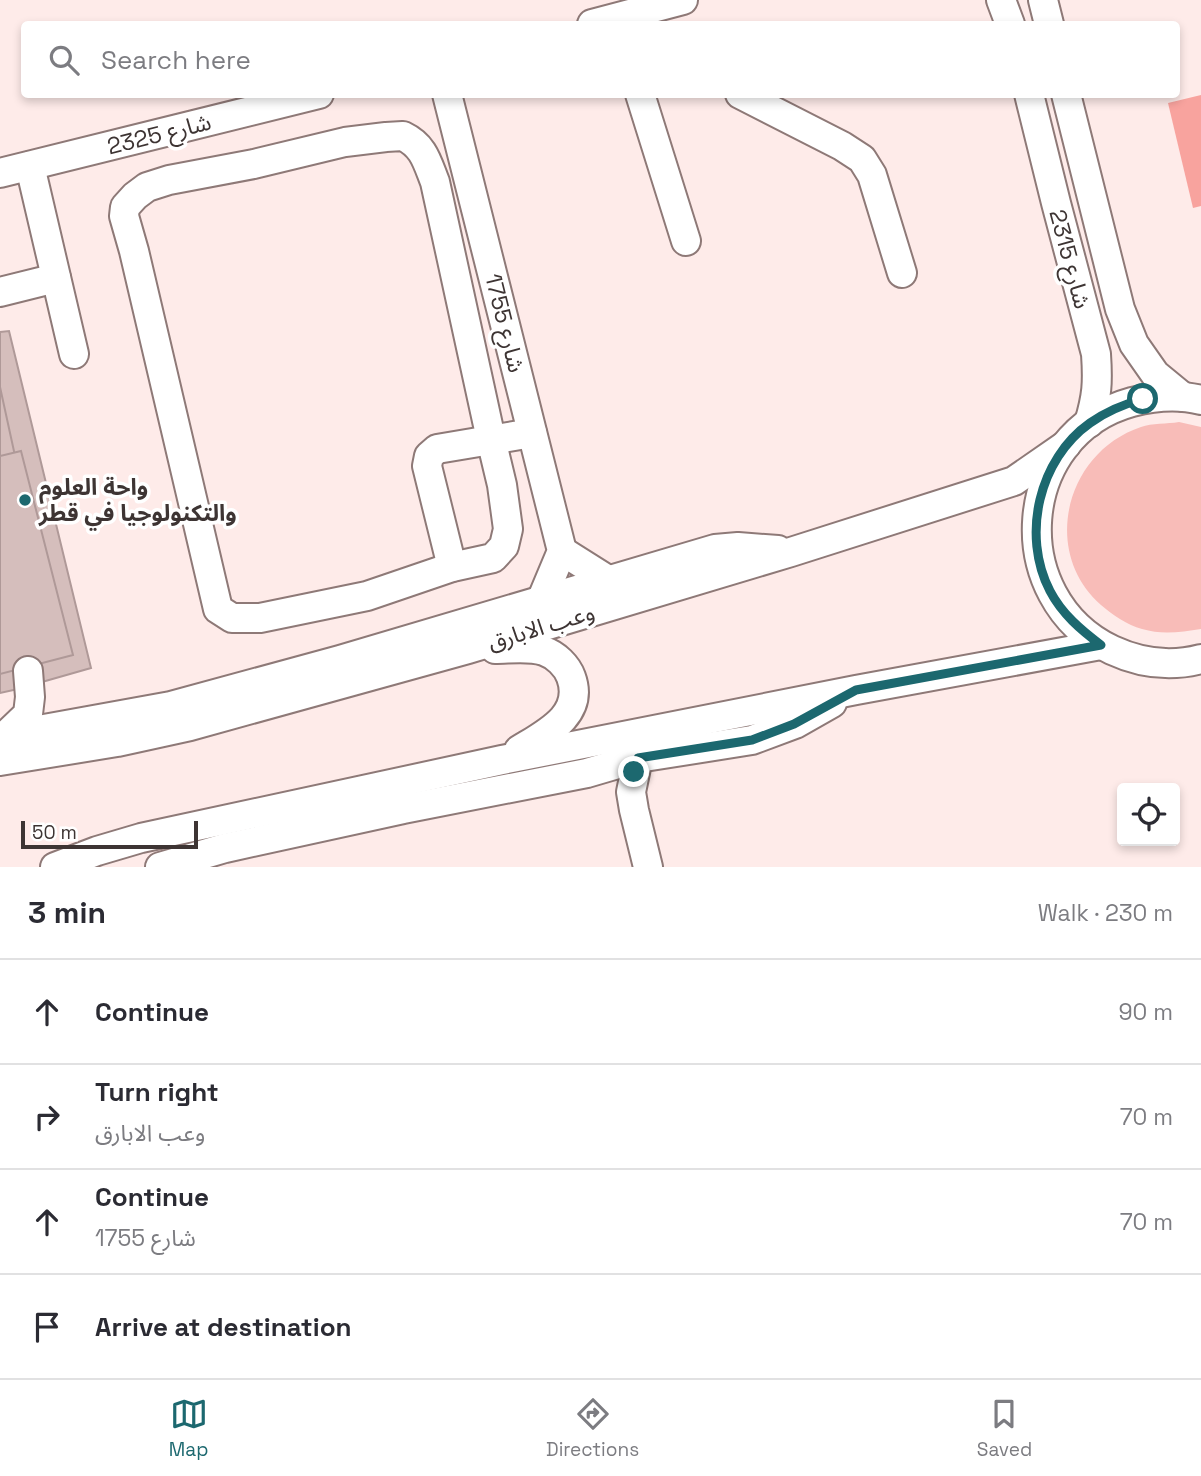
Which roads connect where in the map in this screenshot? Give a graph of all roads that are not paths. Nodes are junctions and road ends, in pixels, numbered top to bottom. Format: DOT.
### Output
graph roads {
  1 [pos="683,0"];
  2 [pos="1002,0"];
  3 [pos="1043,0"];
  4 [pos="614,21"];
  5 [pos="1009,21"];
  6 [pos="1048,21"];
  7 [pos="303,98"];
  8 [pos="448,98"];
  9 [pos="649,98"];
  10 [pos="748,98"];
  11 [pos="1030,98"];
  12 [pos="1067,98"];
  13 [pos="30,166"];
  14 [pos="0,173"];
  15 [pos="686,241"];
  16 [pos="486,248"];
  17 [pos="451,257"];
  18 [pos="902,272"];
  19 [pos="56,278"];
  20 [pos="0,292"];
  21 [pos="74,354"];
  22 [pos="1192,398"];
  23 [pos="1089,423"];
  24 [pos="533,433"];
  25 [pos="491,439"];
  26 [pos="1066,445"];
  27 [pos="562,551"];
  28 [pos="791,552"];
  29 [pos="452,567"];
  30 [pos="608,580"];
  31 [pos="541,600"];
  32 [pos="1101,645"];
  33 [pos="468,649"];
  34 [pos="1201,659"];
  35 [pos="28,671"];
  36 [pos="856,690"];
  37 [pos="2,745"];
  38 [pos="638,758"];
  39 [pos="502,760"];
  40 [pos="587,773"];
  41 [pos="336,795"];
  42 [pos="403,810"];
  43 [pos="634,810"];
  44 [pos="97,851"];
  45 [pos="30,867"];
  46 [pos="55,867"];
  47 [pos="160,867"];
  48 [pos="648,867"];
  1 -- 4 [label="street"];
  2 -- 5 [label="street"];
  3 -- 6 [label="street"];
  7 -- 13 [label="street, شارع 2325"];
  8 -- 16 [label="street, شارع 1755"];
  9 -- 15 [label="street"];
  10 -- 18 [label="street"];
  11 -- 23 [label="street, شارع 2315"];
  12 -- 22 [label="street, شارع 2315"];
  13 -- 14 [label="street, شارع 2325"];
  13 -- 19 [label="street"];
  16 -- 17 [label="street"];
  16 -- 24 [label="street, شارع 1755"];
  17 -- 25 [label="street"];
  17 -- 29 [label="street"];
  19 -- 20 [label="street"];
  19 -- 21 [label="street"];
  22 -- 23 [label="street"];
  23 -- 26 [label="street"];
  24 -- 25 [label="street"];
  24 -- 27 [label="street, شارع 1755"];
  25 -- 29 [label="street"];
  25 -- 29 [label="street"];
  26 -- 28 [label="street, وعب الابارق"];
  26 -- 32 [label="street"];
  27 -- 30 [label="street"];
  27 -- 31 [label="street"];
  28 -- 30 [label="street"];
  28 -- 33 [label="street, وعب الابارق"];
  30 -- 31 [label="street"];
  31 -- 37 [label="street"];
  32 -- 34 [label="street"];
  32 -- 36 [label="street"];
  33 -- 37 [label="street, وعب الابارق"];
  33 -- 39 [label="street"];
  35 -- 37 [label="street"];
  36 -- 38 [label="street"];
  36 -- 39 [label="street"];
  38 -- 40 [label="street"];
  38 -- 43 [label="street"];
  39 -- 41 [label="street"];
  40 -- 42 [label="street"];
  40 -- 43 [label="street"];
  41 -- 42 [label="street"];
  41 -- 44 [label="street"];
  42 -- 47 [label="street"];
  43 -- 48 [label="street"];
  44 -- 45 [label="street"];
  44 -- 46 [label="street"];
}
